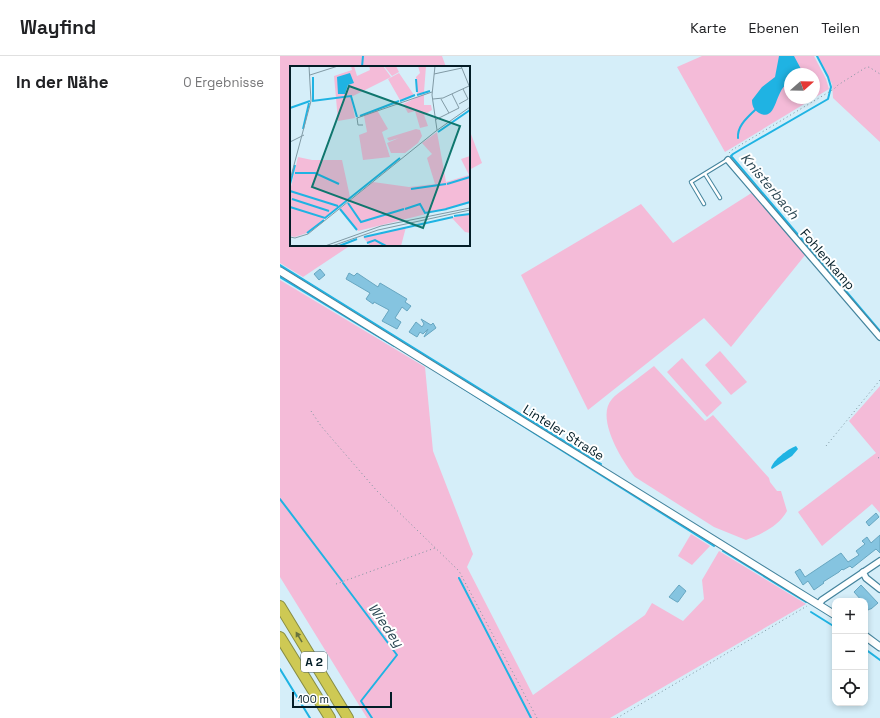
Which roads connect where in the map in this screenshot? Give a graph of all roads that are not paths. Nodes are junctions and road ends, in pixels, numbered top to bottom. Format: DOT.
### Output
graph roads {
  1 [pos="728,160"];
  2 [pos="705,174"];
  3 [pos="720,198"];
  4 [pos="704,204"];
  5 [pos="280,271"];
  6 [pos="880,337"];
  7 [pos="880,561"];
  8 [pos="862,572"];
  9 [pos="880,590"];
  10 [pos="819,604"];
  11 [pos="280,606"];
  12 [pos="832,613"];
  13 [pos="280,637"];
  14 [pos="868,638"];
  15 [pos="880,646"];
  16 [pos="330,718"];
  17 [pos="348,718"];
  1 -- 2 [label="lane"];
  1 -- 6 [label="street, Fohlenkamp"];
  2 -- 3 [label="lane"];
  2 -- 4 [label="lane"];
  5 -- 10 [label="street, Linteler Straße"];
  7 -- 8 [label="street"];
  8 -- 9 [label="street"];
  8 -- 10 [label="street"];
  10 -- 12 [label="street, Linteler Straße"];
  17 -- 11 [label="highway, A 2, one-way"];
  13 -- 16 [label="highway, A 2"];
  14 -- 15 [label="street"];
}
